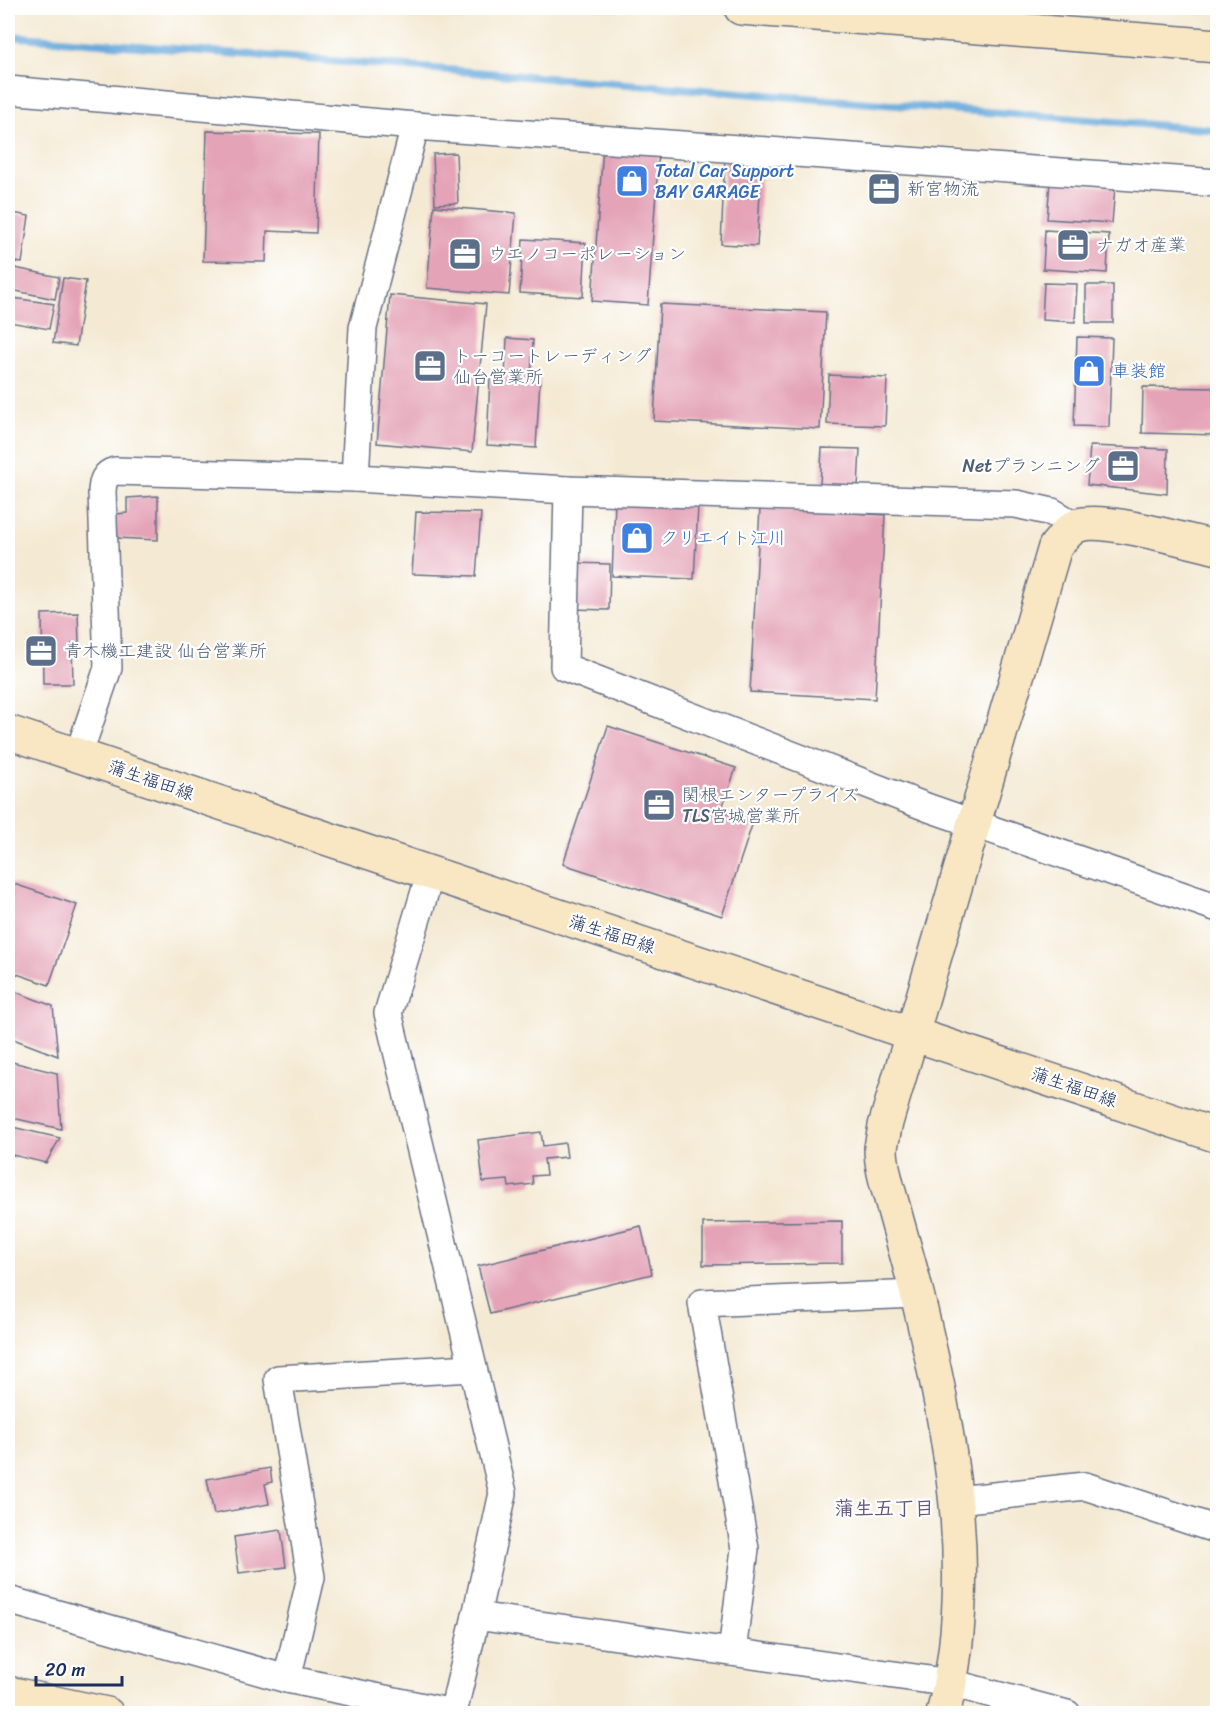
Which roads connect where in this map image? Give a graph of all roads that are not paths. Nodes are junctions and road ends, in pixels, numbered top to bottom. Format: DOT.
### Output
graph roads {
  1 [pos="741,8"];
  2 [pos="1218,46"];
  3 [pos="8,90"];
  4 [pos="415,126"];
  5 [pos="1218,183"];
  6 [pos="355,478"];
  7 [pos="568,490"];
  8 [pos="1076,526"];
  9 [pos="1218,548"];
  10 [pos="8,732"];
  11 [pos="78,756"];
  12 [pos="974,822"];
  13 [pos="430,875"];
  14 [pos="1218,908"];
  15 [pos="913,1033"];
  16 [pos="1218,1136"];
  17 [pos="917,1294"];
  18 [pos="472,1368"];
  19 [pos="957,1500"];
  20 [pos="1218,1530"];
  21 [pos="8,1600"];
  22 [pos="476,1616"];
  23 [pos="732,1652"];
  24 [pos="287,1679"];
  25 [pos="8,1693"];
  26 [pos="947,1698"];
  27 [pos="107,1713"];
  28 [pos="1067,1713"];
  1 -- 2 [label="street"];
  3 -- 4 [label="street"];
  4 -- 5 [label="street"];
  4 -- 6 [label="street"];
  6 -- 7 [label="street"];
  6 -- 11 [label="street"];
  7 -- 8 [label="street"];
  7 -- 12 [label="street"];
  8 -- 9 [label="street"];
  8 -- 12 [label="street"];
  10 -- 11 [label="street, 蒲生福田線"];
  11 -- 13 [label="street, 蒲生福田線"];
  12 -- 14 [label="street"];
  12 -- 15 [label="street"];
  13 -- 15 [label="street, 蒲生福田線"];
  13 -- 18 [label="street"];
  15 -- 16 [label="street, 蒲生福田線"];
  15 -- 17 [label="street"];
  17 -- 19 [label="street"];
  17 -- 23 [label="street"];
  18 -- 22 [label="street"];
  18 -- 24 [label="street"];
  19 -- 20 [label="street"];
  19 -- 26 [label="street"];
  21 -- 24 [label="street"];
  22 -- 23 [label="street"];
  22 -- 24 [label="street"];
  23 -- 26 [label="street"];
  25 -- 27 [label="street"];
  26 -- 28 [label="street"];
}
